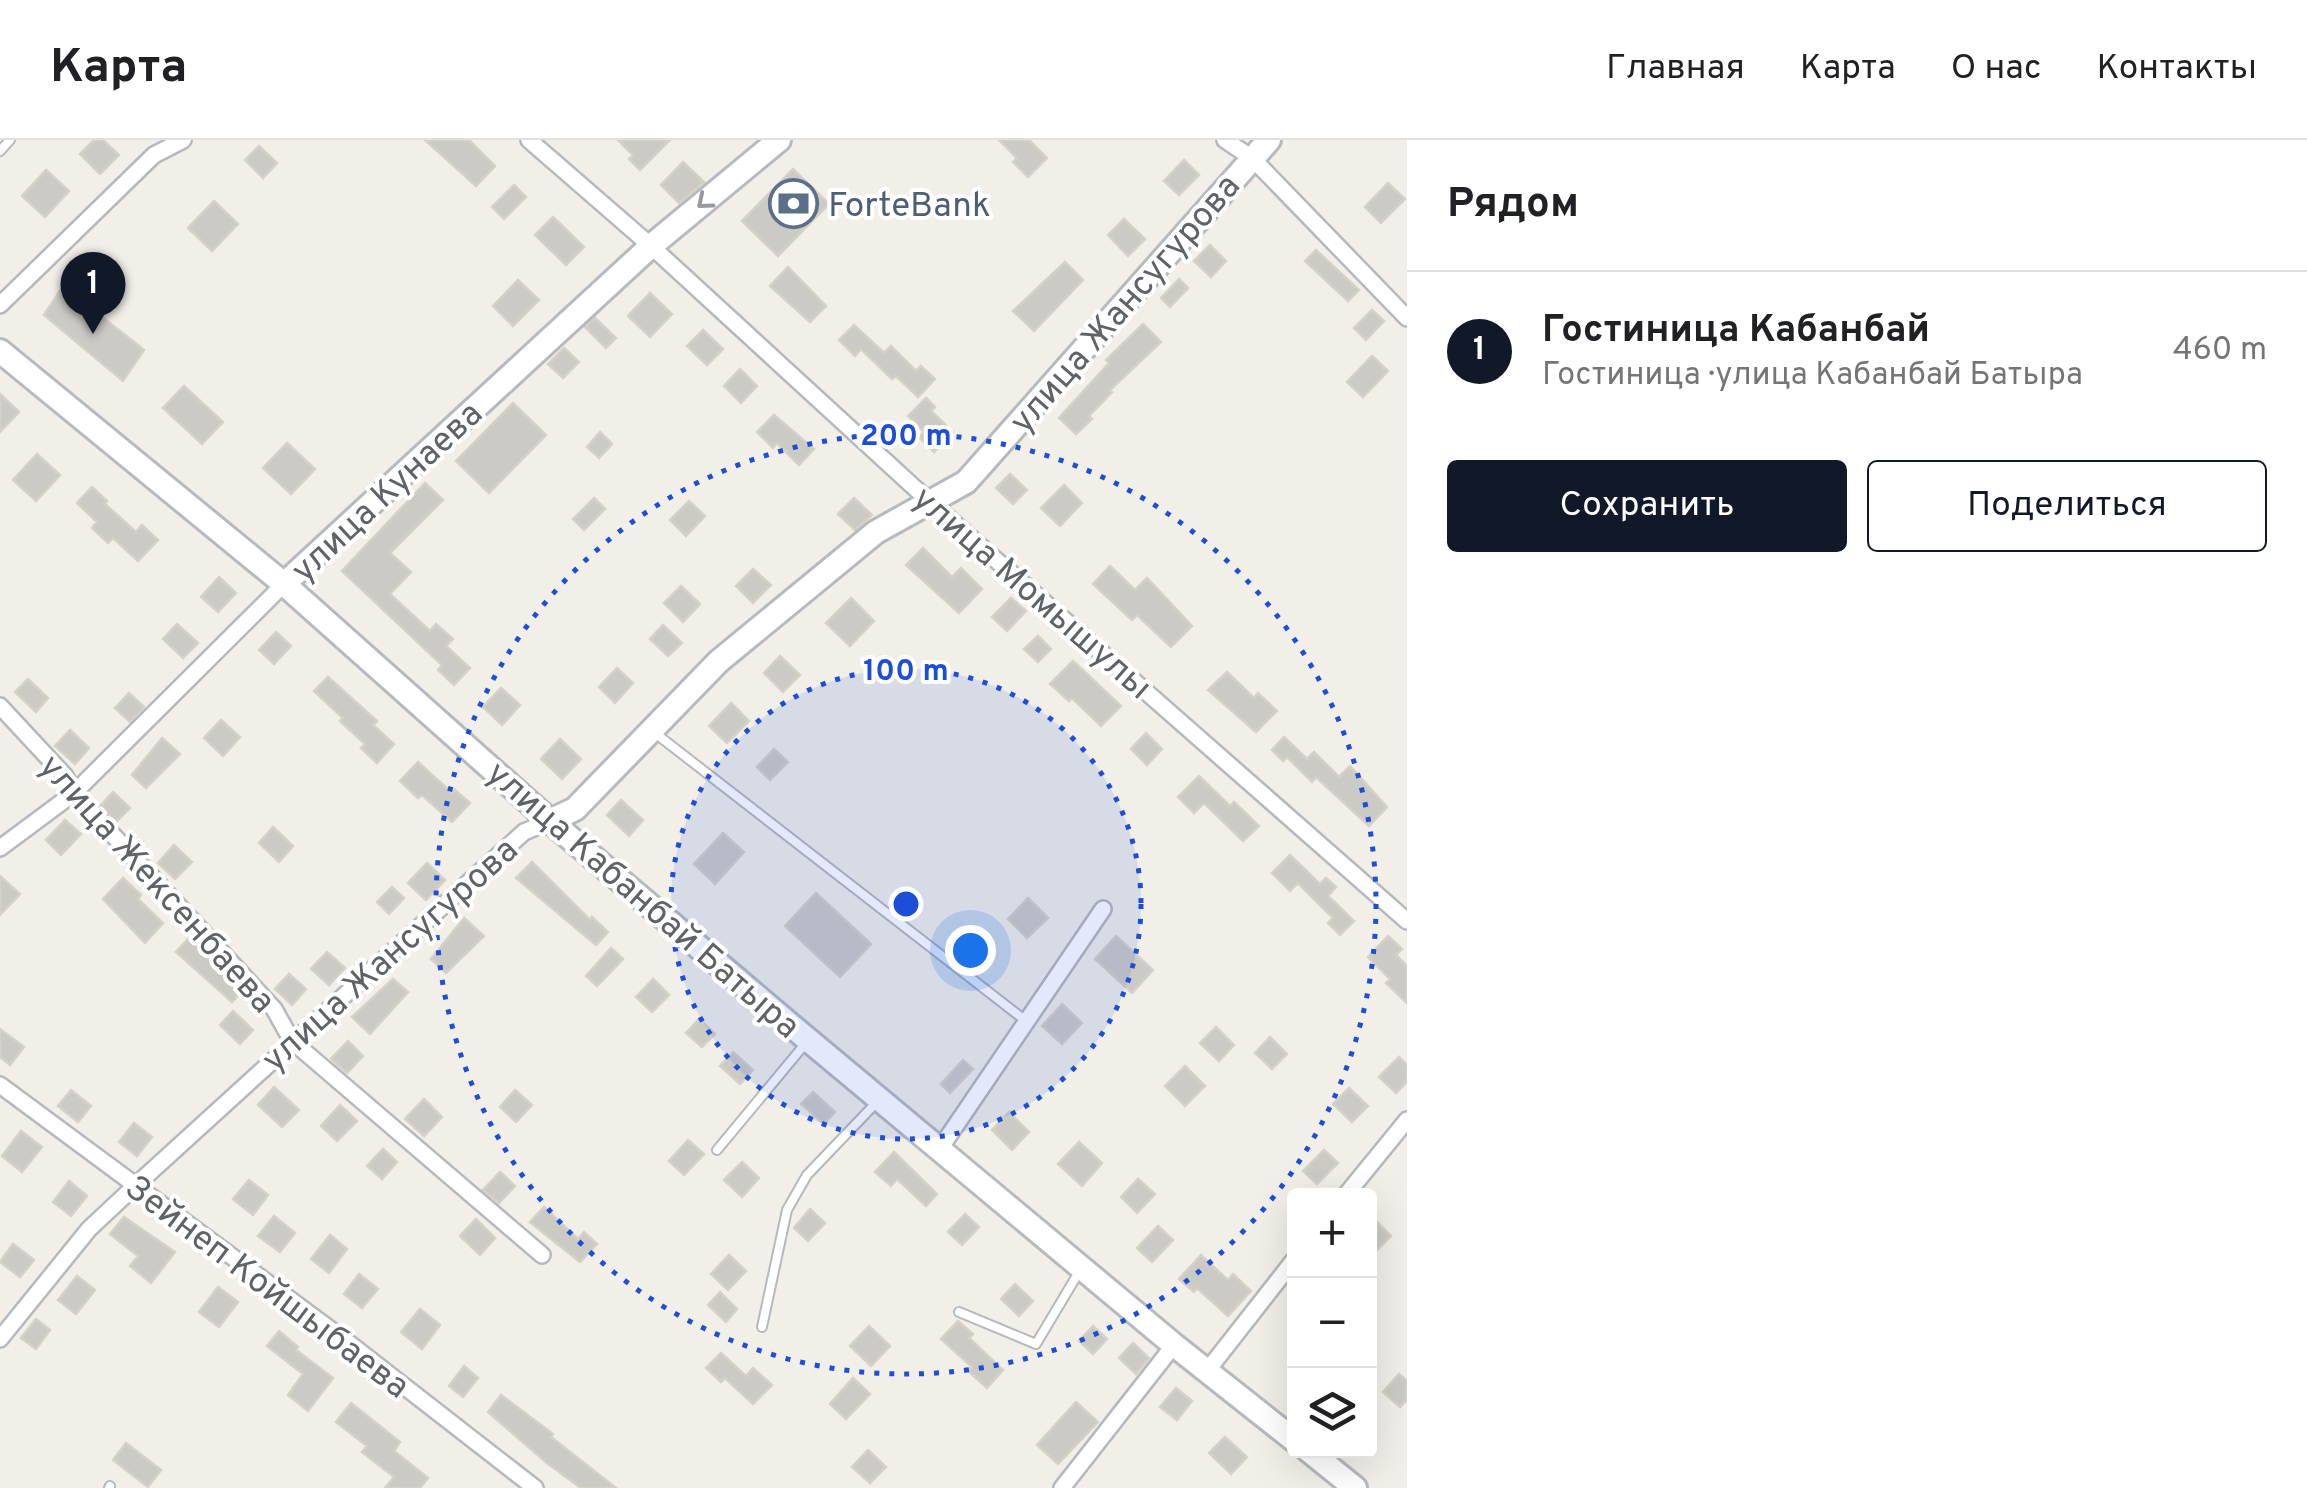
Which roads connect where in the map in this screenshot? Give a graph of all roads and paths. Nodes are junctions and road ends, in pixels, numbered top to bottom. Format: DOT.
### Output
graph roads {
  1 [pos="10,140"];
  2 [pos="184,140"];
  3 [pos="529,140"];
  4 [pos="779,140"];
  5 [pos="1225,140"];
  6 [pos="1269,140"];
  7 [pos="0,151"];
  8 [pos="1252,158"];
  9 [pos="651,246"];
  10 [pos="0,304"];
  11 [pos="1407,318"];
  12 [pos="0,351"];
  13 [pos="929,502"];
  14 [pos="284,584"];
  15 [pos="0,706"];
  16 [pos="652,731"];
  17 [pos="74,793"];
  18 [pos="550,820"];
  19 [pos="0,848"];
  20 [pos="1102,908"];
  21 [pos="1407,920"];
  22 [pos="1026,1021"];
  23 [pos="808,1040"];
  24 [pos="292,1041"];
  25 [pos="0,1086"];
  26 [pos="880,1100"];
  27 [pos="1407,1120"];
  28 [pos="716,1150"];
  29 [pos="939,1150"];
  30 [pos="135,1186"];
  31 [pos="1352,1188"];
  32 [pos="542,1255"];
  33 [pos="1081,1268"];
  34 [pos="1287,1269"];
  35 [pos="959,1312"];
  36 [pos="762,1327"];
  37 [pos="0,1339"];
  38 [pos="1174,1345"];
  39 [pos="1207,1371"];
  40 [pos="1287,1434"];
  41 [pos="1318,1458"];
  42 [pos="536,1488"];
  43 [pos="1062,1488"];
  44 [pos="1355,1488"];
  1 -- 7 [label="lane"];
  2 -- 10 [label="street"];
  3 -- 9 [label="street, улица Момышулы"];
  4 -- 9 [label="street, улица Кунаева, one-way"];
  5 -- 8 [label="street"];
  6 -- 8 [label="street, улица Жансугурова"];
  8 -- 11 [label="street"];
  8 -- 13 [label="street, улица Жансугурова"];
  9 -- 13 [label="street, улица Момышулы"];
  9 -- 14 [label="street, улица Кунаева"];
  12 -- 14 [label="street, улица Кабанбай Батыра"];
  13 -- 16 [label="street, улица Жансугурова"];
  13 -- 21 [label="street, улица Момышулы"];
  14 -- 17 [label="street, улица Кунаева"];
  14 -- 18 [label="street, улица Кабанбай Батыра"];
  15 -- 17 [label="street, улица Жексенбаева"];
  16 -- 18 [label="street, улица Жансугурова"];
  16 -- 22 [label="lane"];
  17 -- 19 [label="street, улица Кунаева"];
  17 -- 24 [label="street, улица Жексенбаева"];
  18 -- 23 [label="street, улица Кабанбай Батыра"];
  18 -- 24 [label="street, улица Жансугурова"];
  20 -- 22 [label="street"];
  22 -- 29 [label="street"];
  23 -- 26 [label="street, улица Кабанбай Батыра"];
  23 -- 28 [label="lane"];
  24 -- 30 [label="street, улица Жансугурова"];
  24 -- 32 [label="street, улица Жексенбаева"];
  25 -- 30 [label="street, Зейнеп Койшыбаева"];
  26 -- 29 [label="street, улица Кабанбай Батыра"];
  26 -- 36 [label="lane"];
  27 -- 31 [label="street"];
  29 -- 33 [label="street, улица Кабанбай Батыра"];
  30 -- 37 [label="street, улица Жансугурова"];
  30 -- 42 [label="street, Зейнеп Койшыбаева"];
  33 -- 35 [label="lane"];
  33 -- 38 [label="street, улица Кабанбай Батыра"];
  34 -- 39 [label="street"];
  38 -- 39 [label="street, улица Кабанбай Батыра"];
  38 -- 43 [label="street"];
  39 -- 40 [label="street, улица Кабанбай Батыра"];
  41 -- 44 [label="street"];
}
